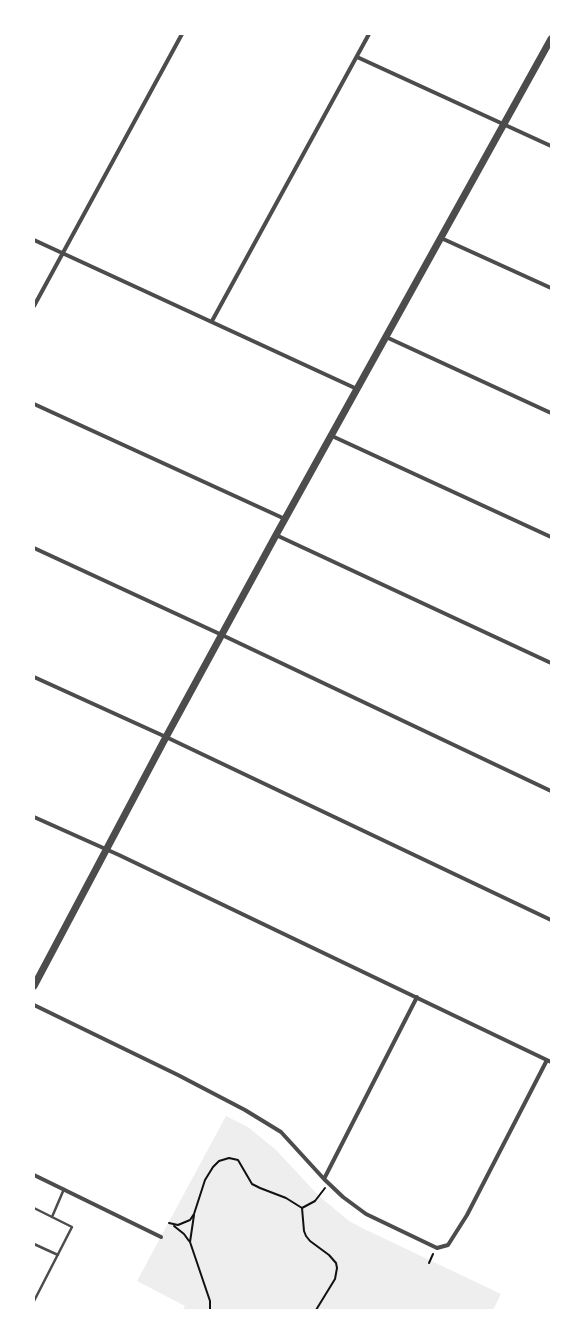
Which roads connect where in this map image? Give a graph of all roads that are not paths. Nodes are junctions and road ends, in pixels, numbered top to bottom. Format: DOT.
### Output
graph roads {
  1 [pos="182,34"];
  2 [pos="369,34"];
  3 [pos="551,39"];
  4 [pos="357,57"];
  5 [pos="504,125"];
  6 [pos="551,146"];
  7 [pos="441,238"];
  8 [pos="34,240"];
  9 [pos="63,253"];
  10 [pos="551,288"];
  11 [pos="34,306"];
  12 [pos="212,321"];
  13 [pos="386,337"];
  14 [pos="358,389"];
  15 [pos="34,404"];
  16 [pos="551,413"];
  17 [pos="332,436"];
  18 [pos="286,519"];
  19 [pos="276,535"];
  20 [pos="551,537"];
  21 [pos="34,548"];
  22 [pos="222,635"];
  23 [pos="551,663"];
  24 [pos="34,677"];
  25 [pos="166,737"];
  26 [pos="551,791"];
  27 [pos="34,817"];
  28 [pos="106,850"];
  29 [pos="551,920"];
  30 [pos="34,986"];
  31 [pos="417,998"];
  32 [pos="34,1005"];
  33 [pos="549,1061"];
  34 [pos="34,1174"];
  35 [pos="324,1179"];
  36 [pos="64,1189"];
  37 [pos="34,1208"];
  38 [pos="52,1217"];
  39 [pos="161,1237"];
  40 [pos="34,1244"];
  41 [pos="58,1255"];
  42 [pos="34,1301"];
  1 -- 9 [label="street"];
  2 -- 4 [label="street"];
  3 -- 5 [label="street"];
  4 -- 5 [label="street"];
  4 -- 12 [label="street"];
  5 -- 6 [label="street"];
  5 -- 7 [label="street"];
  7 -- 10 [label="street"];
  7 -- 13 [label="street"];
  8 -- 9 [label="street"];
  9 -- 11 [label="street"];
  9 -- 12 [label="street"];
  12 -- 14 [label="street"];
  13 -- 14 [label="street"];
  13 -- 16 [label="street"];
  14 -- 17 [label="street"];
  15 -- 18 [label="street"];
  17 -- 18 [label="street"];
  17 -- 20 [label="street"];
  18 -- 19 [label="street"];
  19 -- 22 [label="street"];
  19 -- 23 [label="street"];
  21 -- 22 [label="street"];
  22 -- 25 [label="street"];
  22 -- 26 [label="street"];
  24 -- 25 [label="street"];
  25 -- 28 [label="street"];
  25 -- 29 [label="street"];
  27 -- 28 [label="street"];
  28 -- 30 [label="street"];
  28 -- 31 [label="street"];
  31 -- 33 [label="street"];
  31 -- 35 [label="street"];
  32 -- 35 [label="street"];
  33 -- 35 [label="street"];
  34 -- 36 [label="street"];
  36 -- 38 [label="lane"];
  36 -- 39 [label="street"];
  37 -- 38 [label="lane"];
  38 -- 41 [label="lane"];
  40 -- 41 [label="lane"];
  41 -- 42 [label="lane"];
}
